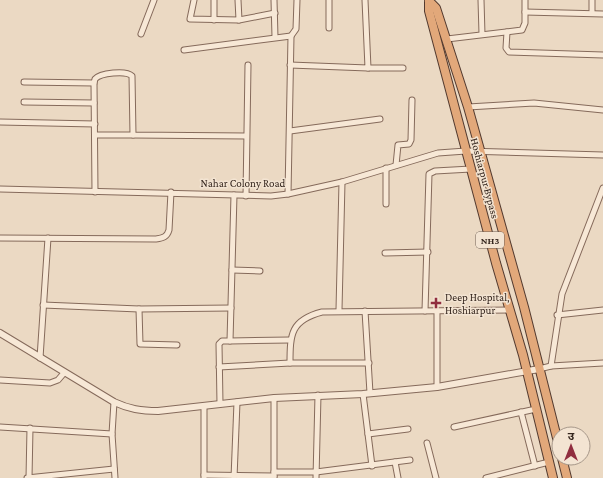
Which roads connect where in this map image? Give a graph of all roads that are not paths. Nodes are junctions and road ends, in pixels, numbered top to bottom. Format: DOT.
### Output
graph roads {
  1 [pos="154,0"];
  2 [pos="194,0"];
  3 [pos="214,0"];
  4 [pos="238,0"];
  5 [pos="274,0"];
  6 [pos="297,0"];
  7 [pos="329,0"];
  8 [pos="366,0"];
  9 [pos="429,0"];
  10 [pos="481,0"];
  11 [pos="525,0"];
  12 [pos="592,0"];
  13 [pos="525,12"];
  14 [pos="275,13"];
  15 [pos="592,13"];
  16 [pos="603,14"];
  17 [pos="214,20"];
  18 [pos="239,20"];
  19 [pos="329,28"];
  20 [pos="507,32"];
  21 [pos="140,34"];
  22 [pos="482,34"];
  23 [pos="291,36"];
  24 [pos="275,37"];
  25 [pos="447,39"];
  26 [pos="184,50"];
  27 [pos="603,55"];
  28 [pos="248,65"];
  29 [pos="290,65"];
  30 [pos="368,68"];
  31 [pos="404,68"];
  32 [pos="24,82"];
  33 [pos="94,83"];
  34 [pos="412,100"];
  35 [pos="24,102"];
  36 [pos="94,103"];
  37 [pos="468,107"];
  38 [pos="603,110"];
  39 [pos="380,119"];
  40 [pos="0,122"];
  41 [pos="95,124"];
  42 [pos="290,131"];
  43 [pos="95,135"];
  44 [pos="133,135"];
  45 [pos="246,136"];
  46 [pos="466,151"];
  47 [pos="479,152"];
  48 [pos="603,155"];
  49 [pos="396,165"];
  50 [pos="386,168"];
  51 [pos="471,169"];
  52 [pos="342,182"];
  53 [pos="603,188"];
  54 [pos="0,189"];
  55 [pos="95,192"];
  56 [pos="171,192"];
  57 [pos="234,194"];
  58 [pos="288,194"];
  59 [pos="246,196"];
  60 [pos="386,204"];
  61 [pos="0,238"];
  62 [pos="48,238"];
  63 [pos="428,252"];
  64 [pos="385,253"];
  65 [pos="232,270"];
  66 [pos="260,271"];
  67 [pos="43,305"];
  68 [pos="231,308"];
  69 [pos="139,309"];
  70 [pos="339,310"];
  71 [pos="510,310"];
  72 [pos="603,310"];
  73 [pos="365,311"];
  74 [pos="425,311"];
  75 [pos="437,312"];
  76 [pos="557,315"];
  77 [pos="0,333"];
  78 [pos="290,340"];
  79 [pos="230,341"];
  80 [pos="177,345"];
  81 [pos="40,358"];
  82 [pos="290,363"];
  83 [pos="369,363"];
  84 [pos="602,363"];
  85 [pos="551,366"];
  86 [pos="219,367"];
  87 [pos="539,369"];
  88 [pos="603,370"];
  89 [pos="528,372"];
  90 [pos="64,373"];
  91 [pos="0,380"];
  92 [pos="437,387"];
  93 [pos="370,393"];
  94 [pos="363,394"];
  95 [pos="318,395"];
  96 [pos="274,398"];
  97 [pos="114,402"];
  98 [pos="236,402"];
  99 [pos="220,404"];
  100 [pos="204,406"];
  101 [pos="536,408"];
  102 [pos="521,412"];
  103 [pos="554,426"];
  104 [pos="0,427"];
  105 [pos="454,427"];
  106 [pos="30,428"];
  107 [pos="408,429"];
  108 [pos="112,434"];
  109 [pos="368,434"];
  110 [pos="427,443"];
  111 [pos="410,460"];
  112 [pos="395,462"];
  113 [pos="549,462"];
  114 [pos="372,466"];
  115 [pos="535,466"];
  116 [pos="564,466"];
  117 [pos="114,469"];
  118 [pos="77,475"];
  119 [pos="274,475"];
  120 [pos="316,475"];
  121 [pos="204,477"];
  122 [pos="234,477"];
  123 [pos="28,478"];
  124 [pos="115,478"];
  125 [pos="398,478"];
  126 [pos="436,478"];
  127 [pos="486,478"];
  128 [pos="553,478"];
  129 [pos="567,478"];
  1 -- 21 [label="street"];
  2 -- 17 [label="street"];
  3 -- 17 [label="street"];
  4 -- 18 [label="street"];
  5 -- 14 [label="street"];
  6 -- 23 [label="street"];
  7 -- 19 [label="street"];
  8 -- 30 [label="street"];
  9 -- 25 [label="highway, NH3"];
  9 -- 46 [label="highway, Hoshiarpur Bypass / NH3"];
  10 -- 22 [label="street"];
  11 -- 13 [label="street"];
  12 -- 15 [label="street"];
  13 -- 15 [label="street"];
  13 -- 20 [label="street"];
  14 -- 18 [label="street"];
  14 -- 24 [label="street"];
  15 -- 16 [label="street"];
  17 -- 18 [label="street"];
  20 -- 22 [label="street"];
  20 -- 27 [label="street"];
  22 -- 25 [label="street"];
  23 -- 24 [label="street"];
  23 -- 29 [label="street"];
  24 -- 26 [label="street"];
  25 -- 37 [label="highway, NH3"];
  28 -- 45 [label="street"];
  29 -- 30 [label="street"];
  29 -- 42 [label="street"];
  30 -- 31 [label="street"];
  32 -- 33 [label="street"];
  33 -- 36 [label="street"];
  33 -- 44 [label="street"];
  34 -- 49 [label="street"];
  35 -- 36 [label="street"];
  36 -- 41 [label="street"];
  37 -- 38 [label="street"];
  37 -- 47 [label="highway, NH3"];
  39 -- 42 [label="street"];
  40 -- 41 [label="street"];
  41 -- 43 [label="street"];
  42 -- 58 [label="street"];
  43 -- 44 [label="street"];
  43 -- 55 [label="street"];
  44 -- 45 [label="street"];
  45 -- 59 [label="street"];
  46 -- 47 [label="street, Nahar Colony Road"];
  46 -- 49 [label="street, Nahar Colony Road"];
  46 -- 51 [label="highway, Hoshiarpur Bypass / NH3"];
  47 -- 48 [label="street, Nahar Colony Road"];
  47 -- 87 [label="highway, NH3"];
  49 -- 50 [label="street, Nahar Colony Road"];
  50 -- 52 [label="street, Nahar Colony Road"];
  50 -- 60 [label="street"];
  51 -- 63 [label="street"];
  51 -- 71 [label="highway, Hoshiarpur Bypass / NH3"];
  52 -- 58 [label="street, Nahar Colony Road"];
  52 -- 70 [label="street"];
  53 -- 76 [label="street"];
  54 -- 55 [label="street, Nahar Colony Road"];
  55 -- 56 [label="street, Nahar Colony Road"];
  56 -- 57 [label="street, Nahar Colony Road"];
  56 -- 62 [label="street"];
  57 -- 59 [label="street, Nahar Colony Road"];
  57 -- 65 [label="street"];
  58 -- 59 [label="street, Nahar Colony Road"];
  61 -- 62 [label="street"];
  62 -- 67 [label="street"];
  63 -- 64 [label="street"];
  63 -- 74 [label="street"];
  65 -- 66 [label="street"];
  65 -- 68 [label="street"];
  67 -- 69 [label="street"];
  67 -- 81 [label="street"];
  68 -- 69 [label="street"];
  68 -- 79 [label="street"];
  69 -- 80 [label="street"];
  70 -- 73 [label="street"];
  70 -- 78 [label="street"];
  71 -- 75 [label="street"];
  71 -- 89 [label="highway, Hoshiarpur Bypass / NH3"];
  72 -- 76 [label="street"];
  73 -- 74 [label="street"];
  73 -- 83 [label="street"];
  74 -- 75 [label="street"];
  75 -- 92 [label="street"];
  76 -- 85 [label="street"];
  77 -- 81 [label="street"];
  78 -- 79 [label="street"];
  78 -- 82 [label="street"];
  79 -- 86 [label="street"];
  81 -- 90 [label="street"];
  82 -- 83 [label="street"];
  82 -- 86 [label="street"];
  83 -- 93 [label="street"];
  84 -- 85 [label="street"];
  84 -- 88 [label="street"];
  85 -- 87 [label="street"];
  86 -- 99 [label="street"];
  87 -- 89 [label="street"];
  87 -- 103 [label="highway, NH3"];
  89 -- 92 [label="street"];
  89 -- 101 [label="highway, Hoshiarpur Bypass / NH3"];
  90 -- 91 [label="street"];
  90 -- 97 [label="street"];
  92 -- 93 [label="street"];
  93 -- 94 [label="street"];
  94 -- 95 [label="street"];
  94 -- 109 [label="street"];
  95 -- 96 [label="street"];
  95 -- 120 [label="street"];
  96 -- 98 [label="street"];
  96 -- 119 [label="street"];
  97 -- 100 [label="street"];
  97 -- 108 [label="street"];
  98 -- 99 [label="street"];
  98 -- 122 [label="street"];
  99 -- 100 [label="street"];
  100 -- 121 [label="street"];
  101 -- 102 [label="street"];
  101 -- 113 [label="highway, Hoshiarpur Bypass / NH3"];
  102 -- 105 [label="street"];
  102 -- 115 [label="street"];
  104 -- 106 [label="street"];
  106 -- 108 [label="street"];
  106 -- 123 [label="street"];
  107 -- 109 [label="street"];
  108 -- 117 [label="street"];
  109 -- 114 [label="street"];
  110 -- 126 [label="street"];
  111 -- 112 [label="street"];
  112 -- 114 [label="street"];
  112 -- 125 [label="street"];
  113 -- 115 [label="street"];
  113 -- 128 [label="highway, Hoshiarpur Bypass / NH3"];
  114 -- 120 [label="street"];
  115 -- 127 [label="street"];
  116 -- 129 [label="highway"];
  117 -- 118 [label="street"];
  117 -- 124 [label="street"];
  118 -- 123 [label="street"];
  119 -- 120 [label="street"];
  119 -- 122 [label="street"];
  121 -- 122 [label="street"];
}
